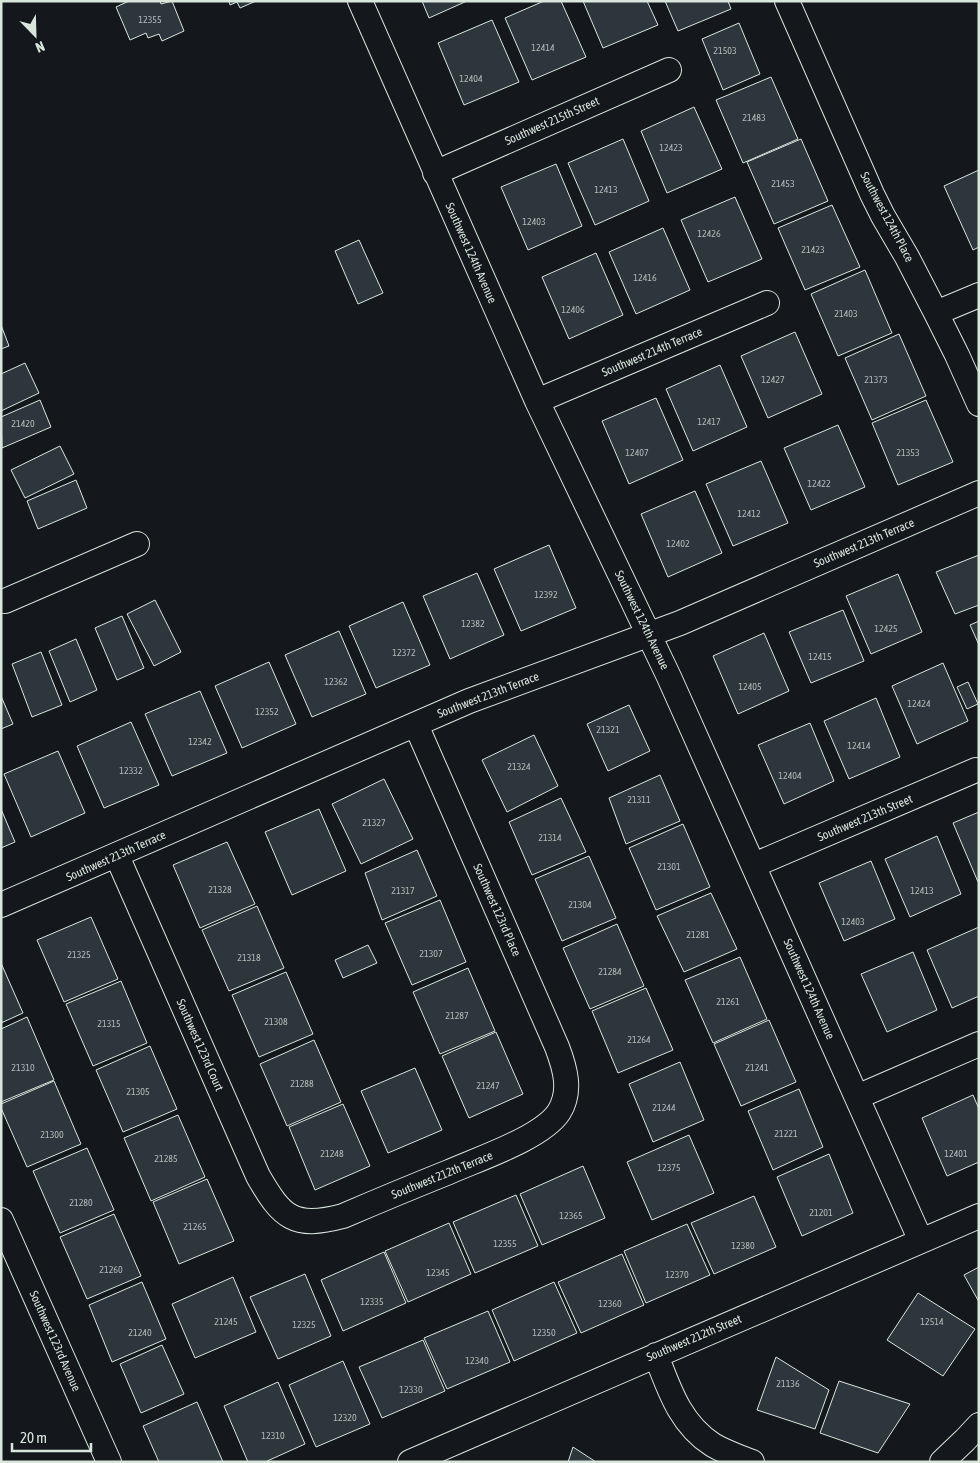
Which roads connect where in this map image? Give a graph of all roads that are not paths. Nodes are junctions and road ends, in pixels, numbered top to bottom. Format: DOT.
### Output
graph roads {
  1 [pos="360,1"];
  2 [pos="787,1"];
  3 [pos="669,70"];
  4 [pos="435,173"];
  5 [pos="979,295"];
  6 [pos="767,303"];
  7 [pos="936,313"];
  8 [pos="537,401"];
  9 [pos="979,404"];
  10 [pos="979,494"];
  11 [pos="137,544"];
  12 [pos="3,599"];
  13 [pos="648,634"];
  14 [pos="416,724"];
  15 [pos="976,770"];
  16 [pos="117,856"];
  17 [pos="754,865"];
  18 [pos="1,906"];
  19 [pos="979,1044"];
  20 [pos="858,1097"];
  21 [pos="565,1099"];
  22 [pos="979,1216"];
  23 [pos="1,1220"];
  24 [pos="302,1221"];
  25 [pos="920,1240"];
  26 [pos="656,1355"];
  27 [pos="979,1425"];
  28 [pos="108,1462"];
  29 [pos="410,1462"];
  30 [pos="752,1462"];
  31 [pos="942,1462"];
  1 -- 4 [label="street, Southwest 124th Avenue"];
  2 -- 7 [label="street, Southwest 124th Place"];
  3 -- 4 [label="street, Southwest 215th Street"];
  4 -- 8 [label="street, Southwest 124th Avenue"];
  5 -- 7 [label="street"];
  6 -- 8 [label="street, Southwest 214th Terrace"];
  7 -- 9 [label="street, Southwest 124th Place"];
  8 -- 13 [label="street, Southwest 124th Avenue"];
  10 -- 13 [label="street, Southwest 213th Terrace"];
  11 -- 12 [label="street"];
  13 -- 14 [label="street, Southwest 213th Terrace"];
  13 -- 17 [label="street, Southwest 124th Avenue"];
  14 -- 16 [label="street, Southwest 213th Terrace"];
  14 -- 21 [label="street, Southwest 123rd Place"];
  15 -- 17 [label="street, Southwest 213th Street"];
  16 -- 18 [label="street, Southwest 213th Terrace"];
  16 -- 24 [label="street, Southwest 123rd Court"];
  17 -- 20 [label="street, Southwest 124th Avenue"];
  19 -- 20 [label="street"];
  20 -- 25 [label="street, Southwest 124th Avenue"];
  21 -- 24 [label="street, Southwest 212th Terrace"];
  22 -- 25 [label="street, Southwest 212th Street"];
  23 -- 28 [label="street, Southwest 123rd Avenue"];
  25 -- 26 [label="street, Southwest 212th Street"];
  26 -- 29 [label="street, Southwest 212th Street"];
  26 -- 30 [label="street"];
  27 -- 31 [label="street"];
}
